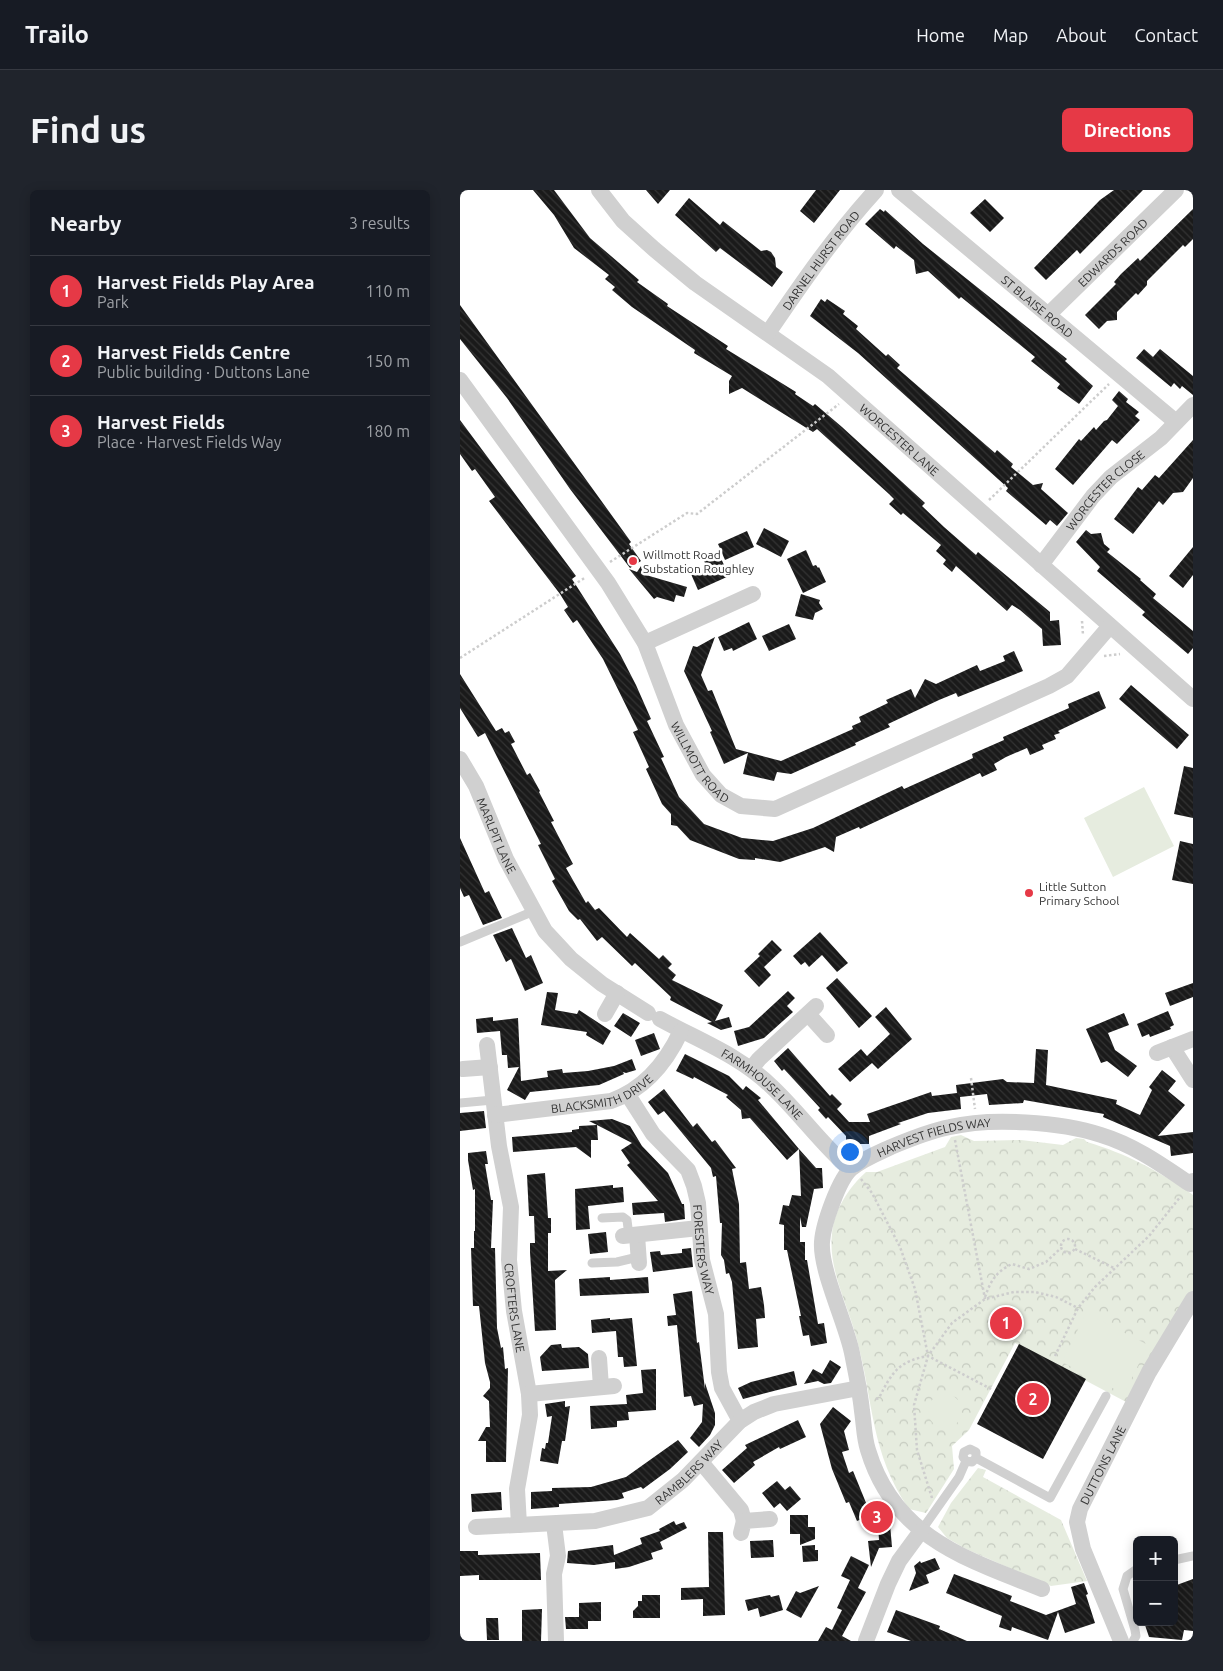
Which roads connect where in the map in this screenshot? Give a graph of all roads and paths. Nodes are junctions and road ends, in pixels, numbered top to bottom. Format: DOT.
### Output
graph roads {
  1 [pos="599,190"];
  2 [pos="876,190"];
  3 [pos="899,190"];
  4 [pos="1176,190"];
  5 [pos="1048,314"];
  6 [pos="768,333"];
  7 [pos="1119,374"];
  8 [pos="460,380"];
  9 [pos="850,395"];
  10 [pos="1193,404"];
  11 [pos="1176,422"];
  12 [pos="978,509"];
  13 [pos="1040,565"];
  14 [pos="598,569"];
  15 [pos="753,594"];
  16 [pos="1110,626"];
  17 [pos="646,644"];
  18 [pos="460,658"];
  19 [pos="1193,699"];
  20 [pos="460,759"];
  21 [pos="534,911"];
  22 [pos="460,942"];
  23 [pos="617,993"];
  24 [pos="605,1014"];
  25 [pos="654,1016"];
  26 [pos="681,1031"];
  27 [pos="827,1035"];
  28 [pos="1193,1039"];
  29 [pos="487,1044"];
  30 [pos="490,1067"];
  31 [pos="463,1069"];
  32 [pos="751,1069"];
  33 [pos="971,1078"];
  34 [pos="1193,1080"];
  35 [pos="628,1095"];
  36 [pos="494,1102"];
  37 [pos="460,1104"];
  38 [pos="977,1124"];
  39 [pos="952,1126"];
  40 [pos="850,1169"];
  41 [pos="1192,1184"];
  42 [pos="602,1218"];
  43 [pos="699,1228"];
  44 [pos="630,1236"];
  45 [pos="1060,1249"];
  46 [pos="1075,1249"];
  47 [pos="639,1260"];
  48 [pos="592,1263"];
  49 [pos="1114,1268"];
  50 [pos="985,1299"];
  51 [pos="1193,1299"];
  52 [pos="1078,1308"];
  53 [pos="928,1356"];
  54 [pos="1056,1356"];
  55 [pos="599,1358"];
  56 [pos="993,1390"];
  57 [pos="529,1394"];
  58 [pos="860,1395"];
  59 [pos="1106,1396"];
  60 [pos="740,1421"];
  61 [pos="700,1462"];
  62 [pos="940,1507"];
  63 [pos="770,1520"];
  64 [pos="554,1524"];
  65 [pos="519,1525"];
  66 [pos="476,1527"];
  67 [pos="921,1531"];
  68 [pos="1193,1556"];
  69 [pos="1178,1559"];
  70 [pos="1133,1572"];
  71 [pos="1042,1589"];
  72 [pos="556,1641"];
  73 [pos="866,1641"];
  74 [pos="1131,1641"];
  1 -- 6 [label="street, WORCESTER LANE"];
  2 -- 6 [label="street, DARNEL HURST ROAD"];
  3 -- 5 [label="street, ST BLAISE ROAD"];
  4 -- 5 [label="street, EDWARDS ROAD"];
  5 -- 7 [label="street, ST BLAISE ROAD"];
  6 -- 9 [label="street, WORCESTER LANE"];
  7 -- 11 [label="street, ST BLAISE ROAD"];
  7 -- 12 [label="path"];
  8 -- 14 [label="street, WILLMOTT ROAD"];
  9 -- 12 [label="street, WORCESTER LANE"];
  9 -- 14 [label="path"];
  10 -- 11 [label="street, WORCESTER CLOSE"];
  11 -- 13 [label="street, WORCESTER CLOSE"];
  12 -- 13 [label="street, WORCESTER LANE"];
  13 -- 16 [label="street, WORCESTER LANE"];
  14 -- 17 [label="street, WILLMOTT ROAD"];
  14 -- 18 [label="path"];
  15 -- 17 [label="street"];
  16 -- 17 [label="street, WILLMOTT ROAD"];
  16 -- 19 [label="street, WORCESTER LANE"];
  20 -- 21 [label="street, MARLPIT LANE"];
  21 -- 22 [label="lane"];
  21 -- 23 [label="street, MARLPIT LANE"];
  23 -- 24 [label="street"];
  23 -- 25 [label="street, MARLPIT LANE"];
  25 -- 26 [label="street, FARMHOUSE LANE"];
  26 -- 32 [label="street, FARMHOUSE LANE"];
  26 -- 35 [label="street, BLACKSMITH DRIVE"];
  27 -- 32 [label="street"];
  28 -- 34 [label="street"];
  29 -- 30 [label="street, CROFTERS LANE"];
  30 -- 31 [label="street"];
  30 -- 36 [label="street, CROFTERS LANE"];
  32 -- 40 [label="street, FARMHOUSE LANE"];
  33 -- 38 [label="path"];
  35 -- 36 [label="street, BLACKSMITH DRIVE"];
  35 -- 43 [label="street, FORESTERS WAY"];
  36 -- 37 [label="lane"];
  36 -- 57 [label="street, CROFTERS LANE"];
  38 -- 39 [label="street, HARVEST FIELDS WAY"];
  38 -- 41 [label="street, HARVEST FIELDS WAY"];
  39 -- 40 [label="street, HARVEST FIELDS WAY"];
  39 -- 50 [label="path"];
  40 -- 53 [label="path"];
  40 -- 58 [label="street"];
  41 -- 49 [label="path"];
  42 -- 44 [label="lane"];
  43 -- 44 [label="street"];
  43 -- 60 [label="street, FORESTERS WAY"];
  44 -- 47 [label="street"];
  45 -- 46 [label="path"];
  45 -- 46 [label="path"];
  45 -- 50 [label="path"];
  46 -- 49 [label="path"];
  47 -- 48 [label="lane"];
  49 -- 52 [label="path"];
  50 -- 52 [label="path"];
  50 -- 53 [label="path"];
  51 -- 74 [label="street, DUTTONS LANE"];
  52 -- 54 [label="path"];
  53 -- 56 [label="path"];
  53 -- 58 [label="path"];
  53 -- 62 [label="path"];
  55 -- 57 [label="street"];
  57 -- 65 [label="street, CROFTERS LANE"];
  58 -- 60 [label="street, RAMBLERS WAY"];
  58 -- 67 [label="street"];
  59 -- 62 [label="lane"];
  60 -- 61 [label="street, RAMBLERS WAY"];
  61 -- 63 [label="street"];
  61 -- 64 [label="street, RAMBLERS WAY"];
  62 -- 67 [label="lane"];
  64 -- 65 [label="street, RAMBLERS WAY"];
  64 -- 72 [label="street"];
  65 -- 66 [label="street, RAMBLERS WAY"];
  67 -- 71 [label="street"];
  67 -- 73 [label="street"];
  68 -- 69 [label="lane"];
  70 -- 74 [label="lane"];
}
